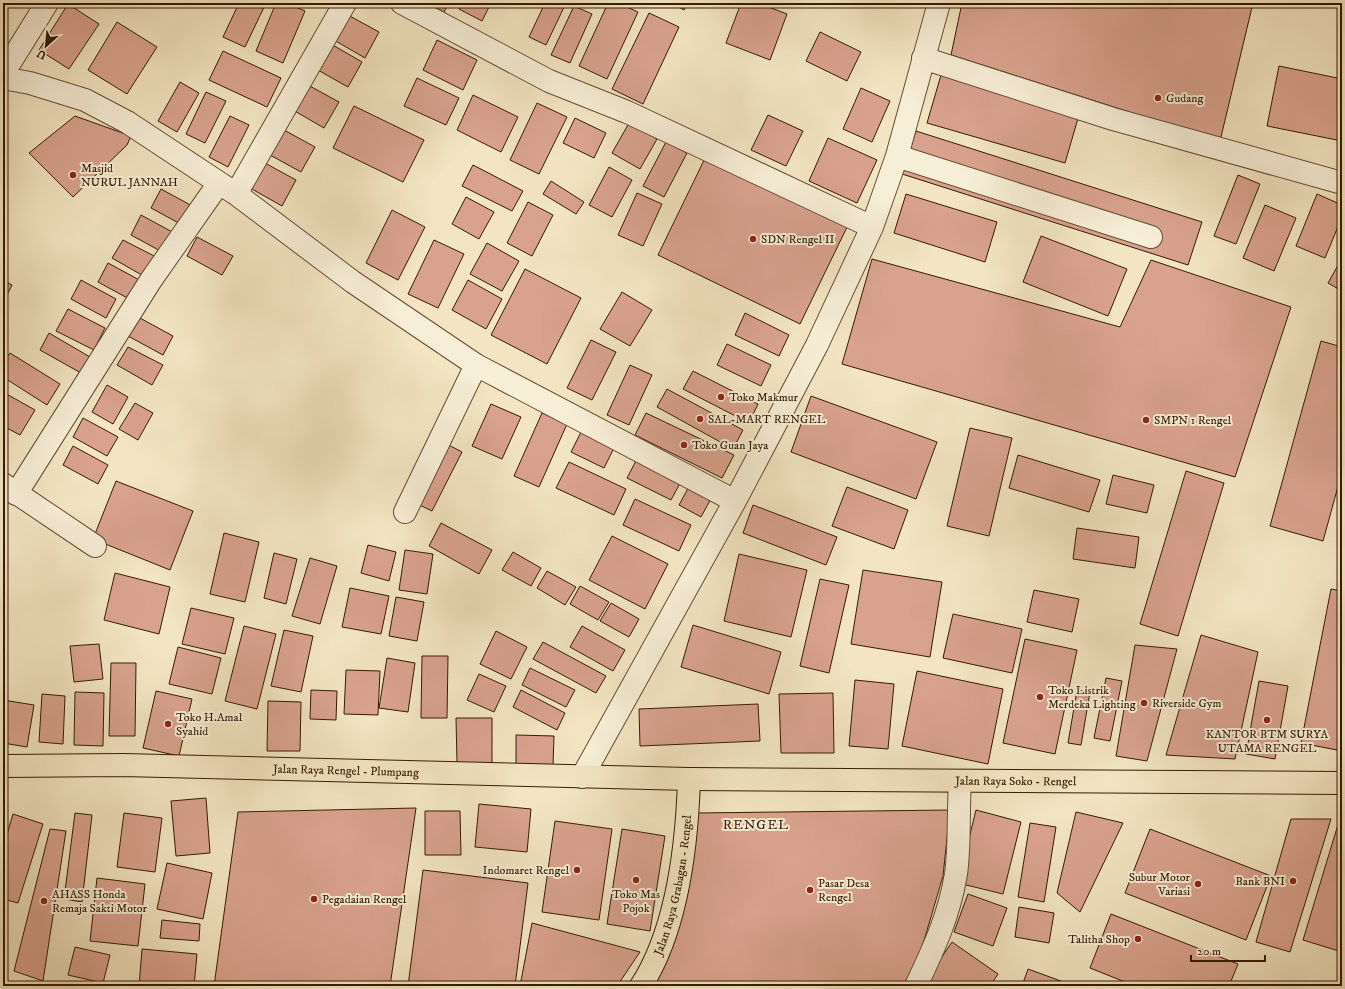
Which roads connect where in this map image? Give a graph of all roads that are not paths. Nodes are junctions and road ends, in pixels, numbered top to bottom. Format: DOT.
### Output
graph roads {
  1 [pos="47,3"];
  2 [pos="345,3"];
  3 [pos="402,3"];
  4 [pos="939,3"];
  5 [pos="923,58"];
  6 [pos="3,74"];
  7 [pos="3,78"];
  8 [pos="897,156"];
  9 [pos="1342,183"];
  10 [pos="227,188"];
  11 [pos="872,227"];
  12 [pos="1151,237"];
  13 [pos="476,365"];
  14 [pos="10,489"];
  15 [pos="735,501"];
  16 [pos="405,512"];
  17 [pos="95,546"];
  18 [pos="3,766"];
  19 [pos="582,777"];
  20 [pos="689,779"];
  21 [pos="960,781"];
  22 [pos="1342,783"];
  23 [pos="641,986"];
  24 [pos="916,986"];
  1 -- 6 [label="street"];
  2 -- 10 [label="street"];
  3 -- 11 [label="street"];
  4 -- 5 [label="street"];
  5 -- 8 [label="street"];
  5 -- 9 [label="street"];
  7 -- 10 [label="street"];
  8 -- 11 [label="street"];
  8 -- 12 [label="street"];
  10 -- 13 [label="street"];
  10 -- 14 [label="street"];
  11 -- 15 [label="street"];
  13 -- 15 [label="street"];
  13 -- 16 [label="street"];
  14 -- 17 [label="street"];
  15 -- 19 [label="street"];
  18 -- 19 [label="main road, Jalan Raya Rengel - Plumpang"];
  19 -- 20 [label="main road, Jalan Raya Rengel - Plumpang"];
  20 -- 21 [label="main road, Jalan Raya Soko - Rengel"];
  20 -- 23 [label="main road, Jalan Raya Grabagan - Rengel"];
  21 -- 22 [label="main road, Jalan Raya Soko - Rengel"];
  21 -- 24 [label="street"];
}
